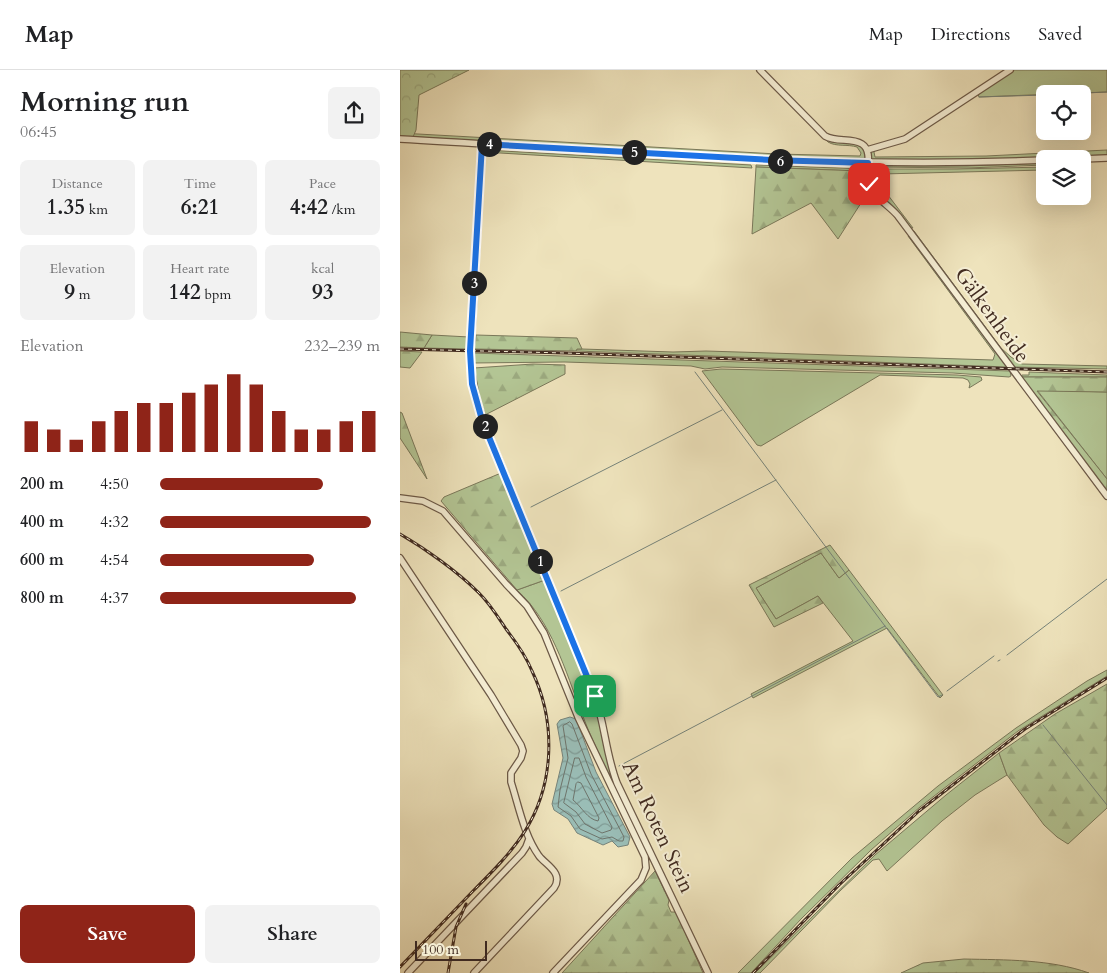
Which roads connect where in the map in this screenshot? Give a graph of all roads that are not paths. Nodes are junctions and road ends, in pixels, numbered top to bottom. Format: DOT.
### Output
graph roads {
  1 [pos="760,70"];
  2 [pos="1010,70"];
  3 [pos="400,139"];
  4 [pos="482,144"];
  5 [pos="867,150"];
  6 [pos="1107,158"];
  7 [pos="1091,159"];
  8 [pos="1036,160"];
  9 [pos="868,163"];
  10 [pos="1107,496"];
  11 [pos="400,498"];
  12 [pos="400,558"];
  13 [pos="529,839"];
  14 [pos="522,853"];
  15 [pos="538,853"];
  16 [pos="408,973"];
  17 [pos="474,973"];
  18 [pos="553,973"];
  19 [pos="708,973"];
  1 -- 5 [label="street"];
  2 -- 5 [label="street"];
  3 -- 4 [label="street"];
  4 -- 9 [label="street"];
  4 -- 19 [label="street, Am Roten Stein"];
  5 -- 9 [label="street, Gälkenheide"];
  6 -- 7 [label="street"];
  8 -- 9 [label="street"];
  9 -- 10 [label="street, Gälkenheide"];
  11 -- 18 [label="street"];
  12 -- 13 [label="street"];
  13 -- 14 [label="street"];
  13 -- 15 [label="street"];
  14 -- 15 [label="street"];
  14 -- 16 [label="street"];
  15 -- 17 [label="street"];
}
